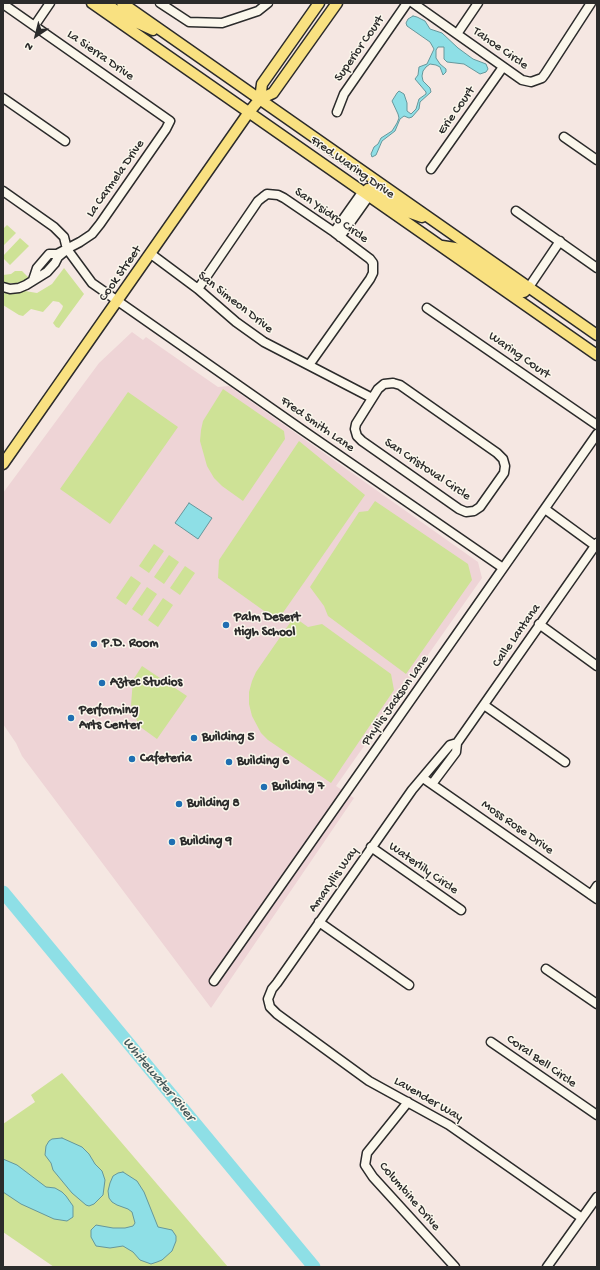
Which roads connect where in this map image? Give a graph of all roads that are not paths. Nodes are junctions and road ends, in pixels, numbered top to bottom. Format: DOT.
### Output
graph roads {
  1 [pos="50,3"];
  2 [pos="92,3"];
  3 [pos="105,3"];
  4 [pos="122,3"];
  5 [pos="160,3"];
  6 [pos="268,3"];
  7 [pos="319,3"];
  8 [pos="337,3"];
  9 [pos="407,3"];
  10 [pos="413,3"];
  11 [pos="478,3"];
  12 [pos="591,3"];
  13 [pos="3,4"];
  14 [pos="35,25"];
  15 [pos="457,34"];
  16 [pos="172,37"];
  17 [pos="503,67"];
  18 [pos="3,98"];
  19 [pos="260,98"];
  20 [pos="249,112"];
  21 [pos="337,112"];
  22 [pos="164,115"];
  23 [pos="564,137"];
  24 [pos="65,141"];
  25 [pos="597,160"];
  26 [pos="431,169"];
  27 [pos="3,191"];
  28 [pos="366,193"];
  29 [pos="516,211"];
  30 [pos="433,221"];
  31 [pos="337,234"];
  32 [pos="560,241"];
  33 [pos="440,246"];
  34 [pos="67,249"];
  35 [pos="151,254"];
  36 [pos="597,268"];
  37 [pos="33,280"];
  38 [pos="3,287"];
  39 [pos="529,287"];
  40 [pos="198,289"];
  41 [pos="117,301"];
  42 [pos="427,308"];
  43 [pos="597,335"];
  44 [pos="597,355"];
  45 [pos="309,365"];
  46 [pos="372,398"];
  47 [pos="597,425"];
  48 [pos="597,434"];
  49 [pos="3,464"];
  50 [pos="544,509"];
  51 [pos="596,546"];
  52 [pos="503,568"];
  53 [pos="539,624"];
  54 [pos="597,666"];
  55 [pos="484,705"];
  56 [pos="456,743"];
  57 [pos="565,762"];
  58 [pos="423,778"];
  59 [pos="432,784"];
  60 [pos="372,847"];
  61 [pos="597,886"];
  62 [pos="594,897"];
  63 [pos="461,910"];
  64 [pos="319,922"];
  65 [pos="546,968"];
  66 [pos="214,981"];
  67 [pos="409,985"];
  68 [pos="268,999"];
  69 [pos="597,1004"];
  70 [pos="491,1042"];
  71 [pos="408,1102"];
  72 [pos="597,1116"];
  73 [pos="597,1197"];
  74 [pos="582,1218"];
  75 [pos="455,1267"];
  76 [pos="547,1267"];
  1 -- 14 [label="street"];
  2 -- 20 [label="main road, Fred Waring Drive"];
  3 -- 16 [label="main road"];
  4 -- 16 [label="main road, Fred Waring Drive"];
  5 -- 6 [label="street"];
  7 -- 19 [label="main road, Cook Street"];
  8 -- 19 [label="main road, Cook Street"];
  9 -- 21 [label="street, Superior Court"];
  10 -- 15 [label="street, Tahoe Circle"];
  11 -- 15 [label="street"];
  12 -- 17 [label="street, Tahoe Circle"];
  13 -- 14 [label="street, La Sierra Drive"];
  14 -- 22 [label="street, La Sierra Drive"];
  15 -- 17 [label="street, Tahoe Circle"];
  16 -- 19 [label="main road, Fred Waring Drive"];
  17 -- 26 [label="street, Erie Court"];
  18 -- 24 [label="street"];
  19 -- 20 [label="main road, Cook Street"];
  19 -- 30 [label="main road, Fred Waring Drive"];
  20 -- 28 [label="main road, Fred Waring Drive"];
  20 -- 35 [label="main road, Cook Street"];
  22 -- 34 [label="street, La Carmela Drive"];
  23 -- 25 [label="street"];
  27 -- 34 [label="street, Fred Smith Lane"];
  28 -- 30 [label="main road"];
  28 -- 31 [label="street"];
  28 -- 33 [label="main road, Fred Waring Drive"];
  29 -- 32 [label="street"];
  30 -- 39 [label="main road, Fred Waring Drive"];
  31 -- 40 [label="street, San Ysidro Circle"];
  31 -- 45 [label="street, San Ysidro Circle"];
  32 -- 36 [label="street"];
  32 -- 39 [label="street"];
  33 -- 39 [label="main road"];
  33 -- 44 [label="main road, Fred Waring Drive"];
  34 -- 37 [label="street, La Carmela Drive"];
  34 -- 37 [label="street, La Carmela Drive"];
  34 -- 41 [label="street, Fred Smith Lane"];
  35 -- 40 [label="street, San Simeon Drive"];
  35 -- 41 [label="main road, Cook Street"];
  37 -- 38 [label="street, La Carmela Drive"];
  39 -- 43 [label="main road, Fred Waring Drive"];
  40 -- 45 [label="street, San Simeon Drive"];
  41 -- 49 [label="main road, Cook Street"];
  41 -- 52 [label="street, Fred Smith Lane"];
  42 -- 47 [label="street, Waring Court"];
  45 -- 46 [label="street, San Simeon Drive"];
  46 -- 46 [label="street, San Cristoval Circle"];
  48 -- 50 [label="street, Phyllis Jackson Lane"];
  50 -- 51 [label="street"];
  50 -- 52 [label="street, Phyllis Jackson Lane"];
  51 -- 53 [label="street, Calle Lantana"];
  52 -- 66 [label="street, Phyllis Jackson Lane"];
  53 -- 54 [label="street"];
  53 -- 55 [label="street, Calle Lantana"];
  55 -- 56 [label="street, Calle Lantana"];
  55 -- 57 [label="street"];
  56 -- 58 [label="street, Calle Lantana"];
  56 -- 59 [label="street, Calle Lantana"];
  58 -- 59 [label="street, Moss Rose Drive"];
  58 -- 60 [label="street, Amaryllis Way"];
  59 -- 62 [label="street, Moss Rose Drive"];
  60 -- 63 [label="street, Waterlily Circle"];
  60 -- 64 [label="street, Amaryllis Way"];
  61 -- 62 [label="street"];
  64 -- 67 [label="street"];
  64 -- 68 [label="street, Amaryllis Way"];
  65 -- 69 [label="street"];
  68 -- 71 [label="street, Lavender Way"];
  70 -- 72 [label="street, Coral Bell Circle"];
  71 -- 74 [label="street, Lavender Way"];
  71 -- 75 [label="street, Columbine Drive"];
  73 -- 74 [label="street"];
  74 -- 76 [label="street"];
}
